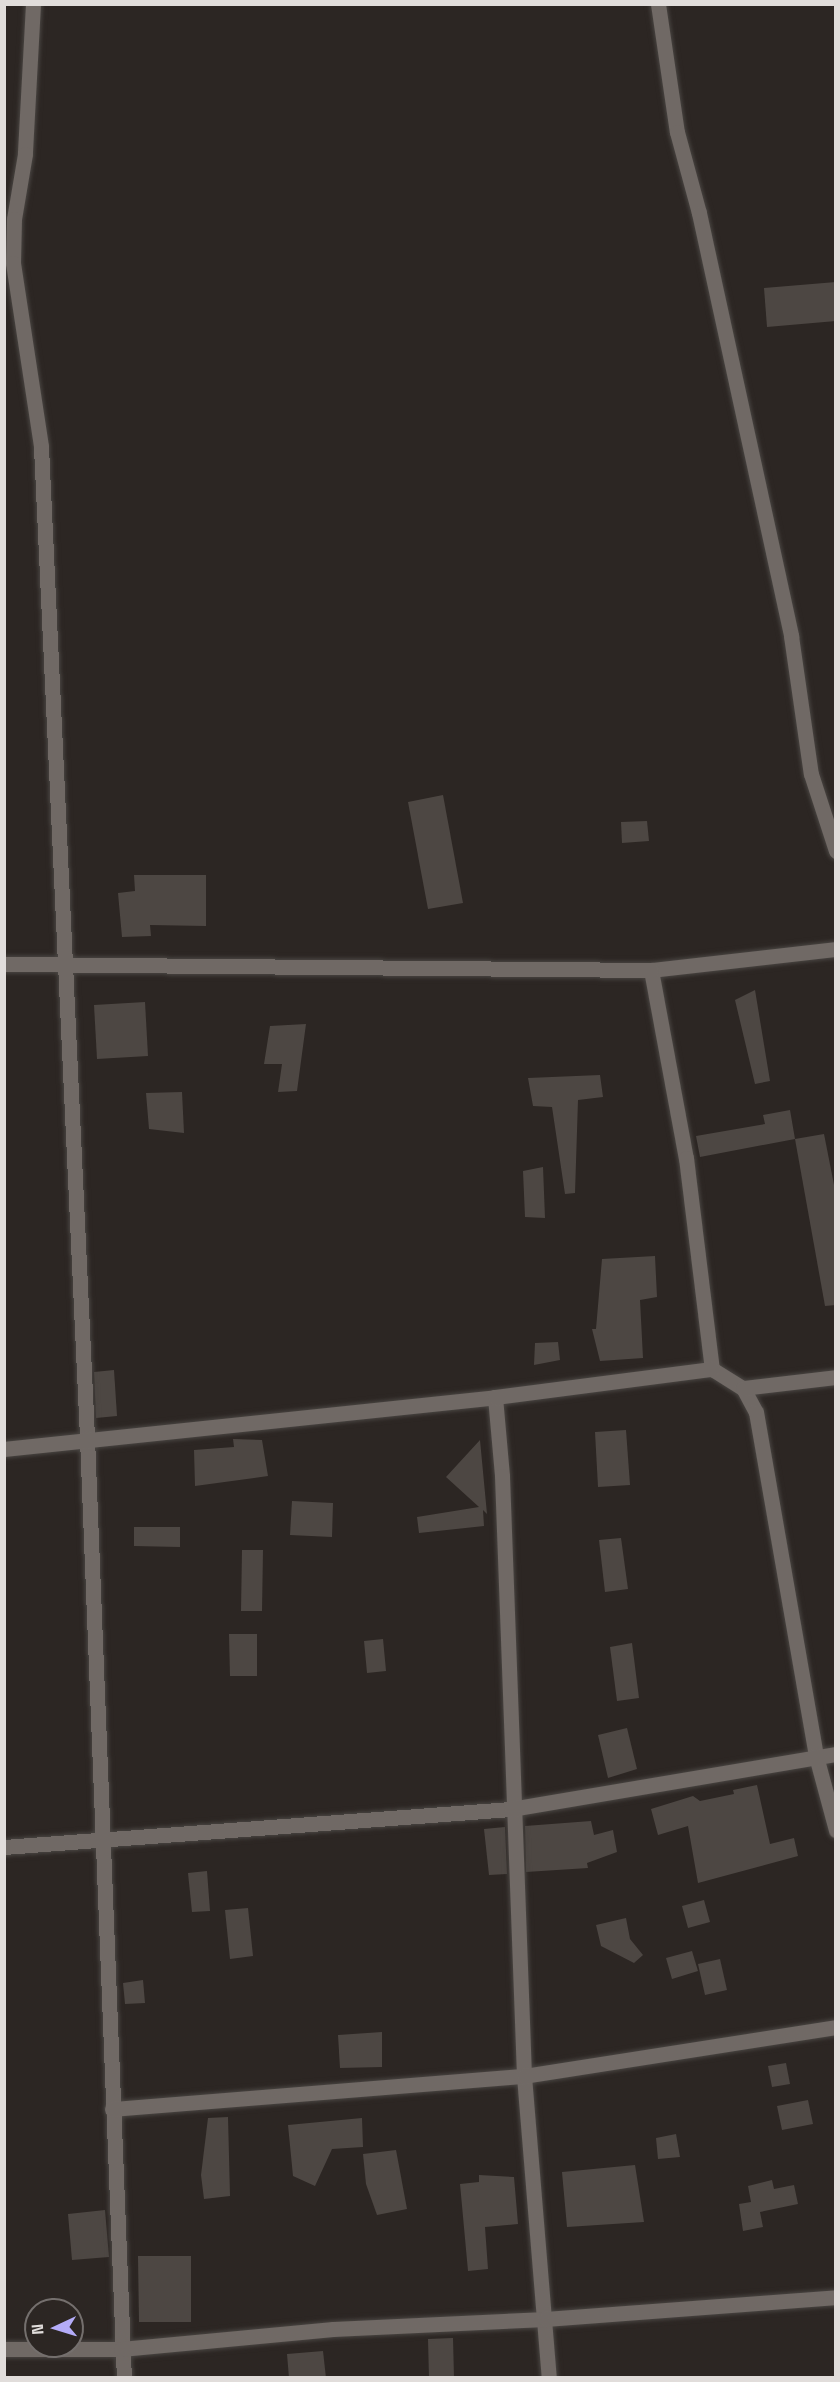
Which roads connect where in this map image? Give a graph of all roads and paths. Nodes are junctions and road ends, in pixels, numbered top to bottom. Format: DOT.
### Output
graph roads {
  1 [pos="33,4"];
  2 [pos="658,4"];
  3 [pos="836,850"];
  4 [pos="836,949"];
  5 [pos="4,964"];
  6 [pos="65,964"];
  7 [pos="651,970"];
  8 [pos="712,1369"];
  9 [pos="836,1377"];
  10 [pos="743,1388"];
  11 [pos="495,1397"];
  12 [pos="87,1438"];
  13 [pos="4,1449"];
  14 [pos="836,1754"];
  15 [pos="816,1756"];
  16 [pos="511,1809"];
  17 [pos="836,1830"];
  18 [pos="102,1839"];
  19 [pos="4,1847"];
  20 [pos="836,2027"];
  21 [pos="524,2076"];
  22 [pos="112,2109"];
  23 [pos="836,2296"];
  24 [pos="546,2319"];
  25 [pos="4,2349"];
  26 [pos="121,2349"];
  27 [pos="124,2378"];
  28 [pos="549,2378"];
  1 -- 6 [label="street"];
  2 -- 3 [label="street"];
  4 -- 7 [label="street"];
  5 -- 6 [label="street"];
  6 -- 7 [label="street"];
  6 -- 12 [label="street"];
  7 -- 8 [label="street"];
  8 -- 10 [label="street"];
  8 -- 11 [label="street"];
  9 -- 10 [label="street"];
  10 -- 15 [label="street"];
  11 -- 12 [label="street"];
  11 -- 16 [label="street"];
  12 -- 13 [label="street"];
  12 -- 18 [label="street"];
  14 -- 15 [label="street"];
  15 -- 16 [label="street"];
  15 -- 17 [label="street"];
  16 -- 18 [label="street"];
  16 -- 21 [label="street"];
  18 -- 19 [label="street"];
  18 -- 22 [label="street"];
  20 -- 21 [label="street"];
  21 -- 22 [label="street"];
  21 -- 24 [label="street"];
  22 -- 26 [label="street"];
  23 -- 24 [label="street"];
  24 -- 26 [label="street"];
  24 -- 28 [label="street"];
  25 -- 26 [label="street"];
  26 -- 27 [label="street"];
}
